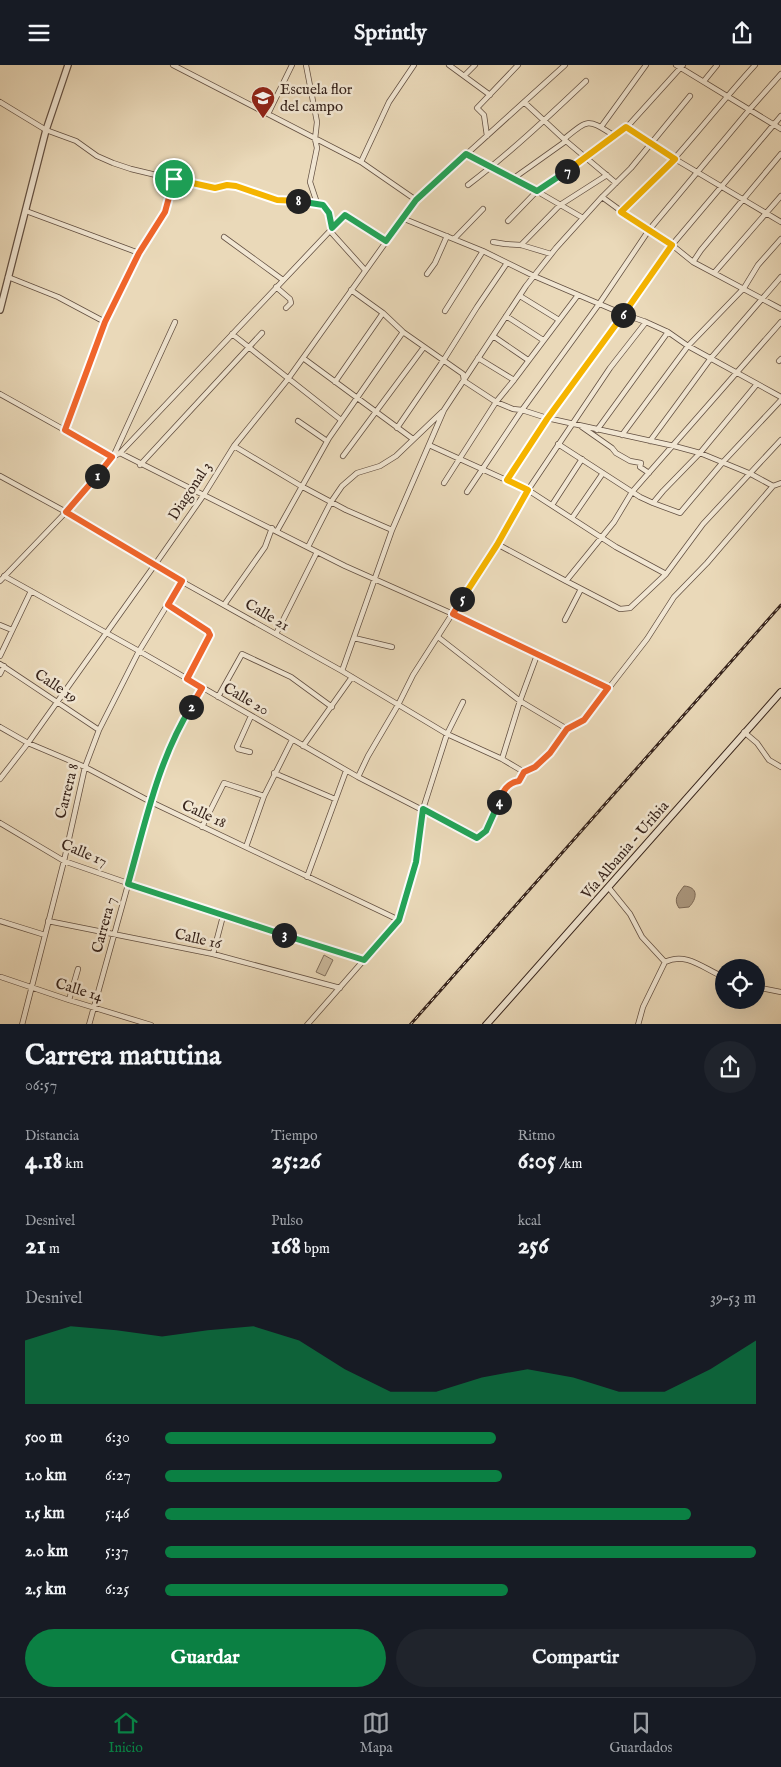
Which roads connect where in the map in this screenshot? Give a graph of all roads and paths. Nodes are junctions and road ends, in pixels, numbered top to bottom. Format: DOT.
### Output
graph roads {
  1 [pos="68,65"];
  2 [pos="173,65"];
  3 [pos="292,65"];
  4 [pos="306,65"];
  5 [pos="414,65"];
  6 [pos="449,65"];
  7 [pos="475,65"];
  8 [pos="518,65"];
  9 [pos="565,65"];
  10 [pos="646,65"];
  11 [pos="716,65"];
  12 [pos="755,65"];
  13 [pos="680,66"];
  14 [pos="781,74"];
  15 [pos="464,76"];
  16 [pos="586,81"];
  17 [pos="704,81"];
  18 [pos="490,95"];
  19 [pos="728,95"];
  20 [pos="690,96"];
  21 [pos="0,102"];
  22 [pos="524,102"];
  23 [pos="750,109"];
  24 [pos="268,114"];
  25 [pos="781,116"];
  26 [pos="545,121"];
  27 [pos="774,124"];
  28 [pos="601,127"];
  29 [pos="626,127"];
  30 [pos="781,129"];
  31 [pos="46,130"];
  32 [pos="487,136"];
  33 [pos="615,136"];
  34 [pos="315,139"];
  35 [pos="565,140"];
  36 [pos="650,144"];
  37 [pos="466,154"];
  38 [pos="781,154"];
  39 [pos="587,157"];
  40 [pos="675,159"];
  41 [pos="361,162"];
  42 [pos="492,167"];
  43 [pos="697,173"];
  44 [pos="607,175"];
  45 [pos="514,178"];
  46 [pos="174,179"];
  47 [pos="616,183"];
  48 [pos="468,185"];
  49 [pos="720,187"];
  50 [pos="537,191"];
  51 [pos="781,196"];
  52 [pos="602,197"];
  53 [pos="416,200"];
  54 [pos="743,200"];
  55 [pos="317,203"];
  56 [pos="560,205"];
  57 [pos="482,209"];
  58 [pos="26,211"];
  59 [pos="621,212"];
  60 [pos="766,213"];
  61 [pos="402,218"];
  62 [pos="583,218"];
  63 [pos="508,221"];
  64 [pos="781,222"];
  65 [pos="331,229"];
  66 [pos="649,231"];
  67 [pos="447,236"];
  68 [pos="224,237"];
  69 [pos="454,239"];
  70 [pos="781,239"];
  71 [pos="386,241"];
  72 [pos="494,242"];
  73 [pos="521,245"];
  74 [pos="672,245"];
  75 [pos="483,251"];
  76 [pos="139,253"];
  77 [pos="552,253"];
  78 [pos="693,262"];
  79 [pos="507,263"];
  80 [pos="365,270"];
  81 [pos="714,273"];
  82 [pos="427,274"];
  83 [pos="534,276"];
  84 [pos="8,277"];
  85 [pos="781,277"];
  86 [pos="283,280"];
  87 [pos="276,287"];
  88 [pos="744,289"];
  89 [pos="351,290"];
  90 [pos="520,295"];
  91 [pos="578,295"];
  92 [pos="763,299"];
  93 [pos="599,304"];
  94 [pos="286,308"];
  95 [pos="781,309"];
  96 [pos="0,310"];
  97 [pos="445,311"];
  98 [pos="383,313"];
  99 [pos="623,314"];
  100 [pos="506,316"];
  101 [pos="559,319"];
  102 [pos="105,322"];
  103 [pos="175,322"];
  104 [pos="646,322"];
  105 [pos="781,322"];
  106 [pos="404,332"];
  107 [pos="668,332"];
  108 [pos="262,333"];
  109 [pos="232,334"];
  110 [pos="493,336"];
  111 [pos="544,340"];
  112 [pos="688,346"];
  113 [pos="424,347"];
  114 [pos="248,348"];
  115 [pos="304,358"];
  116 [pos="478,358"];
  117 [pos="711,358"];
  118 [pos="528,360"];
  119 [pos="444,361"];
  120 [pos="737,373"];
  121 [pos="288,379"];
  122 [pos="514,380"];
  123 [pos="464,381"];
  124 [pos="335,382"];
  125 [pos="758,384"];
  126 [pos="0,394"];
  127 [pos="356,398"];
  128 [pos="781,398"];
  129 [pos="496,402"];
  130 [pos="444,410"];
  131 [pos="522,410"];
  132 [pos="376,412"];
  133 [pos="341,419"];
  134 [pos="547,419"];
  135 [pos="298,421"];
  136 [pos="573,423"];
  137 [pos="581,426"];
  138 [pos="397,427"];
  139 [pos="65,430"];
  140 [pos="597,430"];
  141 [pos="622,435"];
  142 [pos="413,439"];
  143 [pos="781,440"];
  144 [pos="327,441"];
  145 [pos="650,441"];
  146 [pos="558,444"];
  147 [pos="429,445"];
  148 [pos="234,446"];
  149 [pos="674,446"];
  150 [pos="120,453"];
  151 [pos="700,453"];
  152 [pos="343,456"];
  153 [pos="112,457"];
  154 [pos="460,457"];
  155 [pos="582,459"];
  156 [pos="723,462"];
  157 [pos="140,465"];
  158 [pos="482,468"];
  159 [pos="603,473"];
  160 [pos="649,473"];
  161 [pos="751,474"];
  162 [pos="0,476"];
  163 [pos="507,480"];
  164 [pos="444,483"];
  165 [pos="781,483"];
  166 [pos="301,486"];
  167 [pos="773,486"];
  168 [pos="528,490"];
  169 [pos="467,492"];
  170 [pos="632,492"];
  171 [pos="203,496"];
  172 [pos="331,502"];
  173 [pos="653,503"];
  174 [pos="552,505"];
  175 [pos="66,512"];
  176 [pos="572,518"];
  177 [pos="272,528"];
  178 [pos="392,530"];
  179 [pos="277,531"];
  180 [pos="602,537"];
  181 [pos="497,545"];
  182 [pos="308,547"];
  183 [pos="317,552"];
  184 [pos="154,566"];
  185 [pos="666,574"];
  186 [pos="4,576"];
  187 [pos="374,579"];
  188 [pos="0,581"];
  189 [pos="182,581"];
  190 [pos="566,581"];
  191 [pos="581,589"];
  192 [pos="31,591"];
  193 [pos="168,605"];
  194 [pos="224,605"];
  195 [pos="453,614"];
  196 [pos="565,620"];
  197 [pos="0,625"];
  198 [pos="12,630"];
  199 [pos="105,633"];
  200 [pos="276,634"];
  201 [pos="438,637"];
  202 [pos="354,638"];
  203 [pos="392,647"];
  204 [pos="139,651"];
  205 [pos="537,655"];
  206 [pos="0,656"];
  207 [pos="2,665"];
  208 [pos="342,671"];
  209 [pos="0,674"];
  210 [pos="352,677"];
  211 [pos="187,679"];
  212 [pos="202,688"];
  213 [pos="608,688"];
  214 [pos="781,692"];
  215 [pos="218,697"];
  216 [pos="520,701"];
  217 [pos="56,702"];
  218 [pos="463,702"];
  219 [pos="398,705"];
  220 [pos="332,707"];
  221 [pos="251,716"];
  222 [pos="0,727"];
  223 [pos="567,729"];
  224 [pos="98,730"];
  225 [pos="744,732"];
  226 [pos="447,733"];
  227 [pos="292,740"];
  228 [pos="28,743"];
  229 [pos="303,746"];
  230 [pos="250,752"];
  231 [pos="502,759"];
  232 [pos="85,767"];
  233 [pos="781,767"];
  234 [pos="346,771"];
  235 [pos="524,772"];
  236 [pos="274,773"];
  237 [pos="358,777"];
  238 [pos="0,779"];
  239 [pos="264,796"];
  240 [pos="335,799"];
  241 [pos="151,802"];
  242 [pos="423,809"];
  243 [pos="0,823"];
  244 [pos="202,827"];
  245 [pos="246,847"];
  246 [pos="64,861"];
  247 [pos="307,877"];
  248 [pos="128,884"];
  249 [pos="609,888"];
  250 [pos="223,916"];
  251 [pos="399,920"];
  252 [pos="0,921"];
  253 [pos="48,921"];
  254 [pos="115,933"];
  255 [pos="45,935"];
  256 [pos="213,954"];
  257 [pos="364,960"];
  258 [pos="665,962"];
  259 [pos="78,969"];
  260 [pos="715,972"];
  261 [pos="1,977"];
  262 [pos="31,988"];
  263 [pos="340,988"];
  264 [pos="765,989"];
  265 [pos="781,992"];
  266 [pos="69,1000"];
  267 [pos="94,1008"];
  268 [pos="22,1024"];
  269 [pos="89,1024"];
  270 [pos="148,1024"];
  271 [pos="308,1024"];
  272 [pos="487,1024"];
  273 [pos="638,1024"];
  1 -- 31 [label="street"];
  2 -- 24 [label="street"];
  3 -- 24 [label="street"];
  4 -- 34 [label="street"];
  5 -- 41 [label="street"];
  6 -- 15 [label="street"];
  7 -- 15 [label="street"];
  8 -- 18 [label="street"];
  9 -- 22 [label="street, Diagonal 3"];
  10 -- 28 [label="street"];
  11 -- 17 [label="street"];
  12 -- 19 [label="street"];
  13 -- 17 [label="street"];
  13 -- 29 [label="street"];
  14 -- 23 [label="street"];
  15 -- 18 [label="street"];
  16 -- 26 [label="street"];
  17 -- 19 [label="street"];
  18 -- 32 [label="street"];
  19 -- 23 [label="street"];
  19 -- 40 [label="street"];
  20 -- 36 [label="street"];
  21 -- 31 [label="street"];
  22 -- 26 [label="street"];
  22 -- 32 [label="street, Diagonal 3"];
  23 -- 27 [label="street"];
  23 -- 43 [label="street"];
  24 -- 34 [label="street"];
  25 -- 27 [label="street"];
  26 -- 35 [label="street"];
  26 -- 42 [label="street"];
  27 -- 30 [label="street"];
  27 -- 49 [label="street"];
  28 -- 33 [label="street"];
  28 -- 35 [label="street"];
  29 -- 33 [label="street"];
  29 -- 36 [label="street"];
  31 -- 46 [label="street"];
  31 -- 58 [label="street"];
  32 -- 37 [label="street, Diagonal 3"];
  33 -- 39 [label="street"];
  34 -- 41 [label="street"];
  34 -- 55 [label="street"];
  35 -- 39 [label="street"];
  35 -- 45 [label="street"];
  36 -- 40 [label="street"];
  36 -- 47 [label="street"];
  37 -- 42 [label="street"];
  37 -- 53 [label="street, Diagonal 3"];
  38 -- 54 [label="street"];
  39 -- 44 [label="street"];
  39 -- 50 [label="street"];
  40 -- 43 [label="street"];
  40 -- 59 [label="street"];
  41 -- 53 [label="street"];
  42 -- 45 [label="street"];
  42 -- 48 [label="street"];
  43 -- 49 [label="street"];
  43 -- 66 [label="street"];
  44 -- 47 [label="street"];
  44 -- 56 [label="street"];
  45 -- 50 [label="street"];
  46 -- 55 [label="street"];
  46 -- 76 [label="street"];
  47 -- 52 [label="street"];
  49 -- 54 [label="street"];
  49 -- 74 [label="street"];
  50 -- 56 [label="street"];
  50 -- 63 [label="street"];
  51 -- 60 [label="street"];
  52 -- 59 [label="street"];
  52 -- 62 [label="street"];
  53 -- 61 [label="street, Diagonal 3"];
  54 -- 60 [label="street"];
  54 -- 78 [label="street"];
  55 -- 65 [label="street"];
  56 -- 62 [label="street"];
  56 -- 73 [label="street"];
  57 -- 69 [label="street"];
  58 -- 76 [label="street"];
  58 -- 84 [label="street"];
  59 -- 66 [label="street"];
  60 -- 64 [label="street"];
  60 -- 81 [label="street"];
  61 -- 67 [label="street"];
  61 -- 71 [label="street, Diagonal 3"];
  62 -- 77 [label="street"];
  65 -- 71 [label="street"];
  65 -- 80 [label="street"];
  65 -- 86 [label="street"];
  66 -- 74 [label="street"];
  66 -- 93 [label="street"];
  67 -- 69 [label="street"];
  67 -- 82 [label="street"];
  68 -- 86 [label="street"];
  69 -- 75 [label="street"];
  70 -- 88 [label="street"];
  71 -- 80 [label="street, Diagonal 3"];
  72 -- 73 [label="street"];
  73 -- 77 [label="street"];
  74 -- 78 [label="street"];
  74 -- 99 [label="street"];
  75 -- 79 [label="street"];
  75 -- 97 [label="street"];
  76 -- 102 [label="street"];
  77 -- 83 [label="street"];
  78 -- 81 [label="street"];
  79 -- 83 [label="street"];
  79 -- 119 [label="street"];
  80 -- 89 [label="street, Diagonal 3"];
  81 -- 88 [label="street"];
  83 -- 90 [label="street"];
  83 -- 91 [label="street"];
  84 -- 96 [label="street"];
  84 -- 102 [label="street"];
  85 -- 92 [label="street"];
  86 -- 87 [label="street"];
  87 -- 94 [label="street"];
  87 -- 109 [label="street"];
  88 -- 92 [label="street"];
  88 -- 112 [label="street"];
  89 -- 98 [label="street"];
  89 -- 115 [label="street, Diagonal 3"];
  90 -- 100 [label="street"];
  90 -- 101 [label="street"];
  91 -- 93 [label="street"];
  91 -- 101 [label="street"];
  92 -- 95 [label="street"];
  92 -- 117 [label="street"];
  93 -- 99 [label="street"];
  93 -- 131 [label="street"];
  98 -- 106 [label="street"];
  98 -- 124 [label="street"];
  99 -- 104 [label="street"];
  99 -- 134 [label="street"];
  100 -- 110 [label="street"];
  100 -- 111 [label="street"];
  101 -- 111 [label="street"];
  102 -- 139 [label="street"];
  103 -- 153 [label="street"];
  104 -- 107 [label="street"];
  104 -- 136 [label="street"];
  105 -- 120 [label="street"];
  106 -- 113 [label="street"];
  106 -- 127 [label="street"];
  107 -- 112 [label="street"];
  107 -- 140 [label="street"];
  108 -- 114 [label="street"];
  109 -- 114 [label="street"];
  109 -- 150 [label="street"];
  110 -- 116 [label="street"];
  110 -- 118 [label="street"];
  111 -- 118 [label="street"];
  112 -- 117 [label="street"];
  112 -- 141 [label="street"];
  113 -- 119 [label="street"];
  113 -- 132 [label="street"];
  114 -- 121 [label="street"];
  114 -- 157 [label="street"];
  115 -- 121 [label="street, Diagonal 3"];
  115 -- 124 [label="street"];
  116 -- 122 [label="street"];
  116 -- 123 [label="street"];
  117 -- 120 [label="street"];
  117 -- 145 [label="street"];
  118 -- 122 [label="street"];
  119 -- 123 [label="street"];
  119 -- 138 [label="street"];
  120 -- 125 [label="street"];
  120 -- 149 [label="street"];
  121 -- 133 [label="street"];
  121 -- 148 [label="street, Diagonal 3"];
  122 -- 129 [label="street"];
  123 -- 129 [label="street"];
  123 -- 130 [label="street"];
  124 -- 127 [label="street"];
  125 -- 128 [label="street"];
  125 -- 151 [label="street"];
  126 -- 139 [label="street"];
  127 -- 132 [label="street"];
  127 -- 133 [label="street"];
  128 -- 156 [label="street"];
  129 -- 131 [label="street"];
  129 -- 154 [label="street"];
  130 -- 142 [label="street"];
  130 -- 147 [label="street"];
  131 -- 134 [label="street"];
  131 -- 158 [label="street"];
  132 -- 138 [label="street"];
  132 -- 152 [label="street"];
  133 -- 144 [label="street"];
  134 -- 136 [label="street"];
  134 -- 163 [label="street"];
  135 -- 144 [label="street"];
  136 -- 137 [label="street"];
  136 -- 146 [label="street"];
  137 -- 140 [label="street"];
  137 -- 160 [label="street"];
  138 -- 142 [label="street"];
  139 -- 153 [label="street"];
  140 -- 141 [label="street"];
  141 -- 145 [label="street"];
  142 -- 172 [label="street"];
  143 -- 161 [label="street"];
  144 -- 166 [label="street"];
  145 -- 149 [label="street"];
  146 -- 155 [label="street"];
  146 -- 168 [label="street"];
  147 -- 154 [label="street"];
  147 -- 178 [label="street"];
  148 -- 166 [label="street"];
  148 -- 171 [label="street, Diagonal 3"];
  149 -- 151 [label="street"];
  149 -- 160 [label="street"];
  150 -- 153 [label="street"];
  150 -- 157 [label="street"];
  151 -- 156 [label="street"];
  151 -- 173 [label="street"];
  153 -- 175 [label="street"];
  154 -- 158 [label="street"];
  154 -- 164 [label="street"];
  155 -- 159 [label="street"];
  155 -- 174 [label="street"];
  156 -- 161 [label="street"];
  156 -- 173 [label="street"];
  157 -- 171 [label="street"];
  158 -- 163 [label="street"];
  158 -- 169 [label="street"];
  159 -- 170 [label="street"];
  159 -- 176 [label="street"];
  160 -- 170 [label="street"];
  161 -- 167 [label="street"];
  161 -- 185 [label="street"];
  162 -- 175 [label="street, Calle 21"];
  163 -- 168 [label="street"];
  165 -- 167 [label="street"];
  166 -- 172 [label="street"];
  166 -- 179 [label="street"];
  167 -- 213 [label="street"];
  168 -- 174 [label="street"];
  168 -- 181 [label="street"];
  170 -- 173 [label="street"];
  170 -- 180 [label="street"];
  171 -- 177 [label="street"];
  171 -- 184 [label="street, Diagonal 3"];
  172 -- 178 [label="street"];
  172 -- 182 [label="street"];
  174 -- 176 [label="street"];
  175 -- 184 [label="street, Calle 21"];
  175 -- 186 [label="street"];
  176 -- 180 [label="street"];
  177 -- 179 [label="street"];
  177 -- 194 [label="street"];
  178 -- 187 [label="street"];
  179 -- 182 [label="street"];
  180 -- 185 [label="street"];
  180 -- 190 [label="street"];
  181 -- 190 [label="street"];
  181 -- 195 [label="street"];
  182 -- 183 [label="street"];
  183 -- 187 [label="street"];
  183 -- 200 [label="street"];
  184 -- 189 [label="street, Calle 21"];
  184 -- 199 [label="street, Diagonal 3"];
  185 -- 191 [label="street"];
  186 -- 188 [label="street"];
  186 -- 192 [label="street, Calle 20"];
  187 -- 195 [label="street"];
  187 -- 202 [label="street"];
  189 -- 193 [label="street, Carrera 8"];
  189 -- 194 [label="street, Calle 21"];
  190 -- 191 [label="street"];
  191 -- 196 [label="street"];
  192 -- 198 [label="street"];
  192 -- 199 [label="street, Calle 20"];
  193 -- 204 [label="street, Carrera 8"];
  193 -- 211 [label="street"];
  194 -- 200 [label="street, Calle 21"];
  195 -- 201 [label="street"];
  195 -- 205 [label="street"];
  197 -- 198 [label="street"];
  198 -- 206 [label="street"];
  199 -- 204 [label="street, Calle 20"];
  199 -- 217 [label="street, Diagonal 3"];
  200 -- 208 [label="street, Calle 21"];
  201 -- 216 [label="street"];
  201 -- 219 [label="street"];
  202 -- 203 [label="street"];
  202 -- 208 [label="street"];
  204 -- 211 [label="street, Calle 20"];
  204 -- 224 [label="street, Carrera 8"];
  205 -- 213 [label="street"];
  205 -- 216 [label="street"];
  207 -- 209 [label="street"];
  207 -- 217 [label="street, Calle 19"];
  208 -- 210 [label="street, Calle 21"];
  210 -- 219 [label="street, Calle 21"];
  210 -- 220 [label="street"];
  211 -- 212 [label="street, Calle 20"];
  212 -- 215 [label="street, Calle 20"];
  212 -- 241 [label="street, Carrera 7"];
  213 -- 223 [label="street"];
  214 -- 225 [label="main road, Vía Albania - Uribia"];
  215 -- 220 [label="street"];
  215 -- 221 [label="street, Calle 20"];
  216 -- 223 [label="street"];
  216 -- 231 [label="street"];
  217 -- 224 [label="street, Calle 19"];
  217 -- 228 [label="street, Diagonal 3"];
  218 -- 226 [label="street"];
  219 -- 226 [label="street, Calle 21"];
  219 -- 237 [label="street"];
  220 -- 229 [label="street"];
  221 -- 227 [label="street, Calle 20"];
  221 -- 230 [label="street"];
  222 -- 228 [label="street, Calle 18"];
  223 -- 235 [label="street"];
  224 -- 232 [label="street, Carrera 8"];
  225 -- 233 [label="street"];
  225 -- 249 [label="main road, Vía Albania - Uribia"];
  226 -- 231 [label="street, Calle 21"];
  226 -- 242 [label="street"];
  227 -- 229 [label="street, Calle 20"];
  227 -- 236 [label="street"];
  228 -- 232 [label="street, Calle 18"];
  228 -- 238 [label="street, Diagonal 3"];
  229 -- 234 [label="street, Calle 20"];
  231 -- 235 [label="street, Calle 21"];
  232 -- 241 [label="street, Calle 18"];
  232 -- 246 [label="street, Carrera 8"];
  234 -- 237 [label="street, Calle 20"];
  234 -- 240 [label="street"];
  235 -- 242 [label="street, Calle 20"];
  236 -- 239 [label="street"];
  236 -- 240 [label="street"];
  237 -- 242 [label="street, Calle 20"];
  239 -- 244 [label="street"];
  239 -- 245 [label="street"];
  240 -- 247 [label="street"];
  241 -- 244 [label="street, Calle 18"];
  241 -- 248 [label="street, Carrera 7"];
  242 -- 251 [label="street"];
  243 -- 246 [label="street, Calle 17"];
  244 -- 245 [label="street, Calle 18"];
  245 -- 247 [label="street, Calle 18"];
  246 -- 248 [label="street, Calle 17"];
  246 -- 253 [label="street, Carrera 8"];
  247 -- 251 [label="street, Calle 18"];
  248 -- 250 [label="street, Calle 17"];
  248 -- 254 [label="street, Carrera 7"];
  249 -- 258 [label="street"];
  249 -- 272 [label="main road, Vía Albania - Uribia"];
  250 -- 256 [label="street"];
  250 -- 257 [label="street, Calle 17"];
  251 -- 257 [label="street"];
  252 -- 255 [label="street"];
  253 -- 254 [label="street, Calle 16"];
  253 -- 255 [label="street, Carrera 8"];
  254 -- 256 [label="street, Calle 16"];
  254 -- 267 [label="street, Carrera 7"];
  255 -- 262 [label="street, Carrera 8"];
  256 -- 263 [label="street, Calle 16"];
  257 -- 263 [label="street"];
  258 -- 260 [label="street"];
  258 -- 273 [label="street"];
  259 -- 266 [label="street"];
  261 -- 262 [label="street, Calle 14"];
  262 -- 266 [label="street, Calle 14"];
  262 -- 268 [label="street, Carrera 8"];
  263 -- 271 [label="street"];
  264 -- 265 [label="street"];
  266 -- 267 [label="street, Calle 14"];
  267 -- 269 [label="street, Carrera 7"];
  267 -- 270 [label="street, Calle 14"];
}
